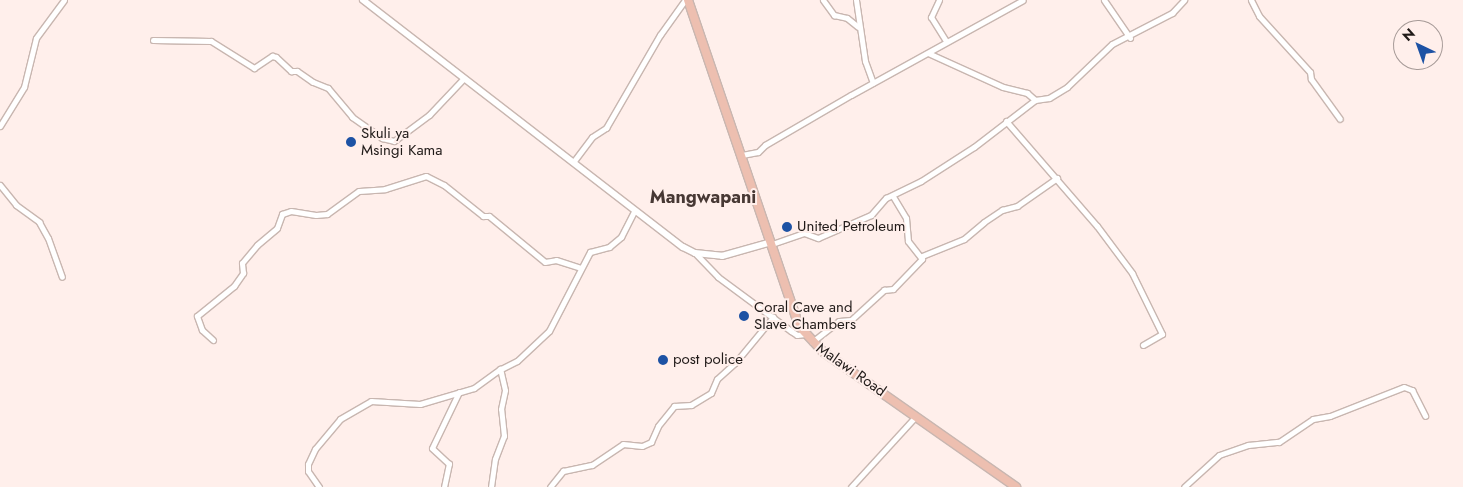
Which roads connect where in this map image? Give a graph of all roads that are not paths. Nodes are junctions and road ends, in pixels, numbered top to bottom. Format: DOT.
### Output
graph roads {
  1 [pos="64,0"];
  2 [pos="363,0"];
  3 [pos="687,0"];
  4 [pos="823,0"];
  5 [pos="856,0"];
  6 [pos="939,0"];
  7 [pos="1023,0"];
  8 [pos="1104,0"];
  9 [pos="1251,0"];
  10 [pos="1182,1"];
  11 [pos="858,26"];
  12 [pos="1130,38"];
  13 [pos="153,40"];
  14 [pos="946,41"];
  15 [pos="928,53"];
  16 [pos="463,79"];
  17 [pos="873,83"];
  18 [pos="1035,100"];
  19 [pos="1340,119"];
  20 [pos="1006,120"];
  21 [pos="0,126"];
  22 [pos="742,155"];
  23 [pos="574,162"];
  24 [pos="1057,178"];
  25 [pos="0,185"];
  26 [pos="893,196"];
  27 [pos="634,211"];
  28 [pos="772,243"];
  29 [pos="695,253"];
  30 [pos="922,256"];
  31 [pos="580,268"];
  32 [pos="62,277"];
  33 [pos="773,317"];
  34 [pos="805,334"];
  35 [pos="213,340"];
  36 [pos="812,342"];
  37 [pos="1143,345"];
  38 [pos="500,369"];
  39 [pos="459,392"];
  40 [pos="916,416"];
  41 [pos="1425,416"];
  42 [pos="320,487"];
  43 [pos="444,487"];
  44 [pos="491,487"];
  45 [pos="550,487"];
  46 [pos="851,487"];
  47 [pos="1016,487"];
  48 [pos="1184,487"];
  1 -- 21 [label="street"];
  2 -- 16 [label="street"];
  3 -- 22 [label="main road, Malawi Road"];
  3 -- 23 [label="street"];
  4 -- 11 [label="street"];
  5 -- 11 [label="street"];
  6 -- 14 [label="street"];
  7 -- 14 [label="street"];
  8 -- 12 [label="street"];
  9 -- 19 [label="street"];
  10 -- 12 [label="street"];
  11 -- 17 [label="street"];
  12 -- 18 [label="street"];
  13 -- 16 [label="street"];
  14 -- 15 [label="street"];
  15 -- 17 [label="street"];
  15 -- 18 [label="street"];
  16 -- 23 [label="street"];
  17 -- 22 [label="street"];
  18 -- 20 [label="street"];
  20 -- 24 [label="street"];
  20 -- 26 [label="street"];
  22 -- 28 [label="main road, Malawi Road"];
  23 -- 27 [label="street"];
  24 -- 30 [label="street"];
  24 -- 37 [label="street"];
  25 -- 32 [label="street"];
  26 -- 28 [label="street"];
  26 -- 30 [label="street"];
  27 -- 29 [label="street"];
  27 -- 31 [label="street"];
  28 -- 29 [label="street"];
  28 -- 34 [label="main road, Malawi Road"];
  29 -- 33 [label="street"];
  30 -- 36 [label="street"];
  31 -- 35 [label="street"];
  31 -- 38 [label="street"];
  33 -- 34 [label="street"];
  33 -- 45 [label="street"];
  34 -- 36 [label="main road, Malawi Road"];
  36 -- 40 [label="main road, Malawi Road"];
  38 -- 39 [label="street"];
  38 -- 44 [label="street"];
  39 -- 42 [label="street"];
  39 -- 43 [label="street"];
  40 -- 46 [label="street"];
  40 -- 47 [label="main road, Malawi Road"];
  41 -- 48 [label="street"];
}
